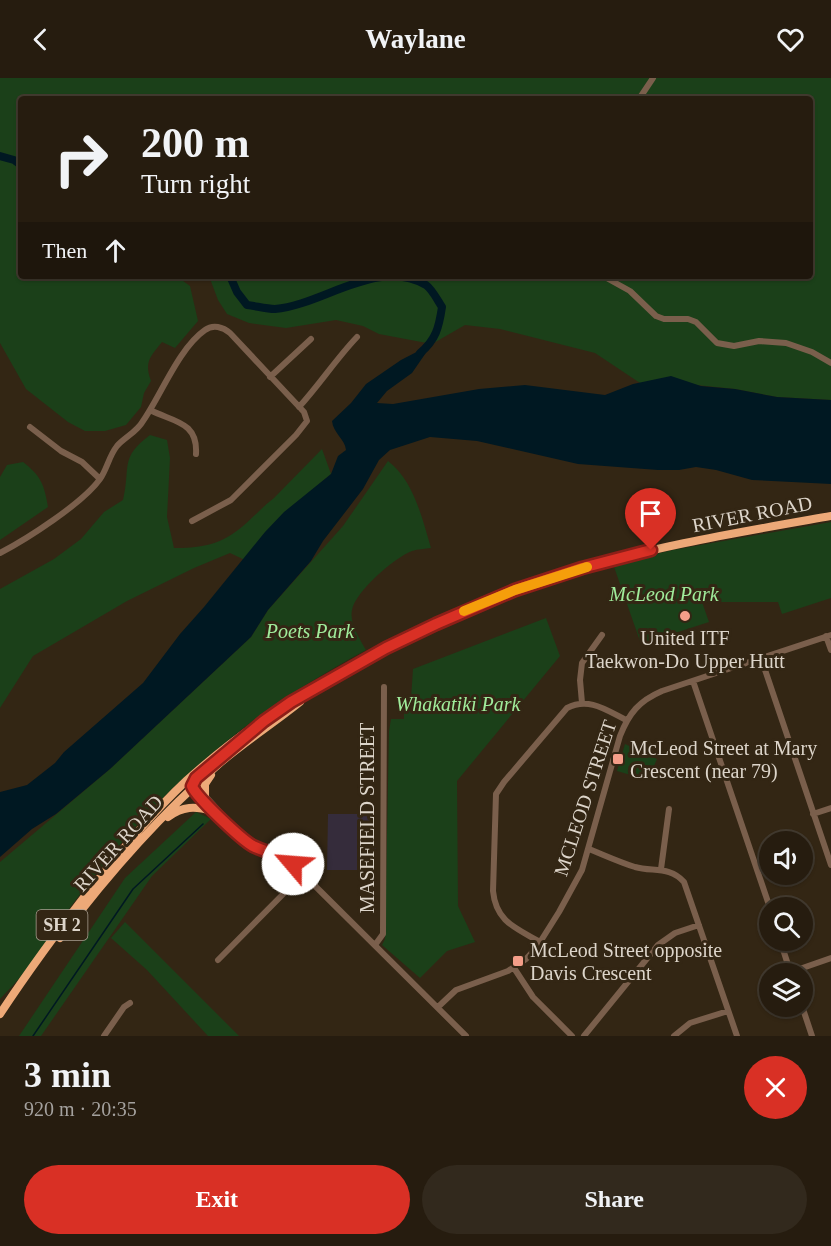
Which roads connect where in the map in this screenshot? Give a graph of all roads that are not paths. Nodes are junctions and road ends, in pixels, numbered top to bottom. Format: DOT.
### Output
graph roads {
  1 [pos="653,78"];
  2 [pos="641,96"];
  3 [pos="608,279"];
  4 [pos="357,337"];
  5 [pos="310,339"];
  6 [pos="831,363"];
  7 [pos="270,377"];
  8 [pos="298,407"];
  9 [pos="150,410"];
  10 [pos="30,427"];
  11 [pos="196,454"];
  12 [pos="100,479"];
  13 [pos="831,516"];
  14 [pos="192,520"];
  15 [pos="0,553"];
  16 [pos="602,635"];
  17 [pos="829,635"];
  18 [pos="831,650"];
  19 [pos="761,658"];
  20 [pos="693,681"];
  21 [pos="384,687"];
  22 [pos="315,690"];
  23 [pos="582,703"];
  24 [pos="626,720"];
  25 [pos="264,721"];
  26 [pos="251,739"];
  27 [pos="192,788"];
  28 [pos="205,795"];
  29 [pos="831,808"];
  30 [pos="669,809"];
  31 [pos="212,811"];
  32 [pos="813,814"];
  33 [pos="236,831"];
  34 [pos="589,849"];
  35 [pos="831,865"];
  36 [pos="661,869"];
  37 [pos="108,873"];
  38 [pos="303,874"];
  39 [pos="766,897"];
  40 [pos="699,925"];
  41 [pos="540,942"];
  42 [pos="375,945"];
  43 [pos="831,958"];
  44 [pos="218,960"];
  45 [pos="813,965"];
  46 [pos="514,968"];
  47 [pos="130,1003"];
  48 [pos="438,1007"];
  49 [pos="728,1011"];
  50 [pos="0,1014"];
  51 [pos="806,1017"];
  52 [pos="0,1020"];
  53 [pos="104,1036"];
  54 [pos="465,1036"];
  55 [pos="572,1036"];
  56 [pos="584,1036"];
  57 [pos="675,1036"];
  58 [pos="737,1036"];
  59 [pos="812,1036"];
  1 -- 2 [label="street"];
  3 -- 6 [label="street"];
  4 -- 8 [label="street"];
  5 -- 7 [label="street"];
  7 -- 8 [label="street"];
  7 -- 9 [label="street"];
  8 -- 14 [label="street"];
  9 -- 11 [label="street"];
  9 -- 12 [label="street"];
  10 -- 12 [label="street"];
  12 -- 15 [label="street"];
  13 -- 22 [label="highway, RIVER ROAD / SH 2"];
  16 -- 23 [label="street"];
  17 -- 18 [label="street"];
  17 -- 19 [label="street, MCLEOD STREET"];
  19 -- 20 [label="street, MCLEOD STREET"];
  19 -- 32 [label="street"];
  20 -- 24 [label="street, MCLEOD STREET"];
  20 -- 39 [label="street"];
  21 -- 42 [label="street, MASEFIELD STREET"];
  22 -- 25 [label="highway, RIVER ROAD / SH 2"];
  22 -- 26 [label="highway, RIVER ROAD / SH 2"];
  23 -- 24 [label="street"];
  23 -- 41 [label="street"];
  24 -- 34 [label="street, MCLEOD STREET"];
  25 -- 27 [label="highway"];
  25 -- 37 [label="highway, RIVER ROAD / SH 2"];
  26 -- 27 [label="highway, RIVER ROAD / SH 2"];
  26 -- 28 [label="highway"];
  27 -- 28 [label="street"];
  27 -- 31 [label="street"];
  27 -- 37 [label="highway"];
  28 -- 33 [label="street"];
  29 -- 32 [label="street"];
  30 -- 36 [label="street"];
  31 -- 33 [label="street"];
  31 -- 37 [label="highway"];
  32 -- 35 [label="street"];
  33 -- 38 [label="street"];
  34 -- 36 [label="street"];
  34 -- 41 [label="street, MCLEOD STREET"];
  36 -- 40 [label="street"];
  37 -- 50 [label="highway, RIVER ROAD / SH 2"];
  37 -- 52 [label="highway, RIVER ROAD / SH 2"];
  38 -- 42 [label="street"];
  38 -- 44 [label="street"];
  40 -- 49 [label="street"];
  40 -- 56 [label="street"];
  41 -- 46 [label="street, MCLEOD STREET"];
  42 -- 48 [label="street"];
  43 -- 45 [label="street"];
  46 -- 48 [label="street, MCLEOD STREET"];
  46 -- 55 [label="street"];
  47 -- 53 [label="street"];
  48 -- 54 [label="street"];
  49 -- 57 [label="street"];
  49 -- 58 [label="street"];
  51 -- 59 [label="street"];
}
